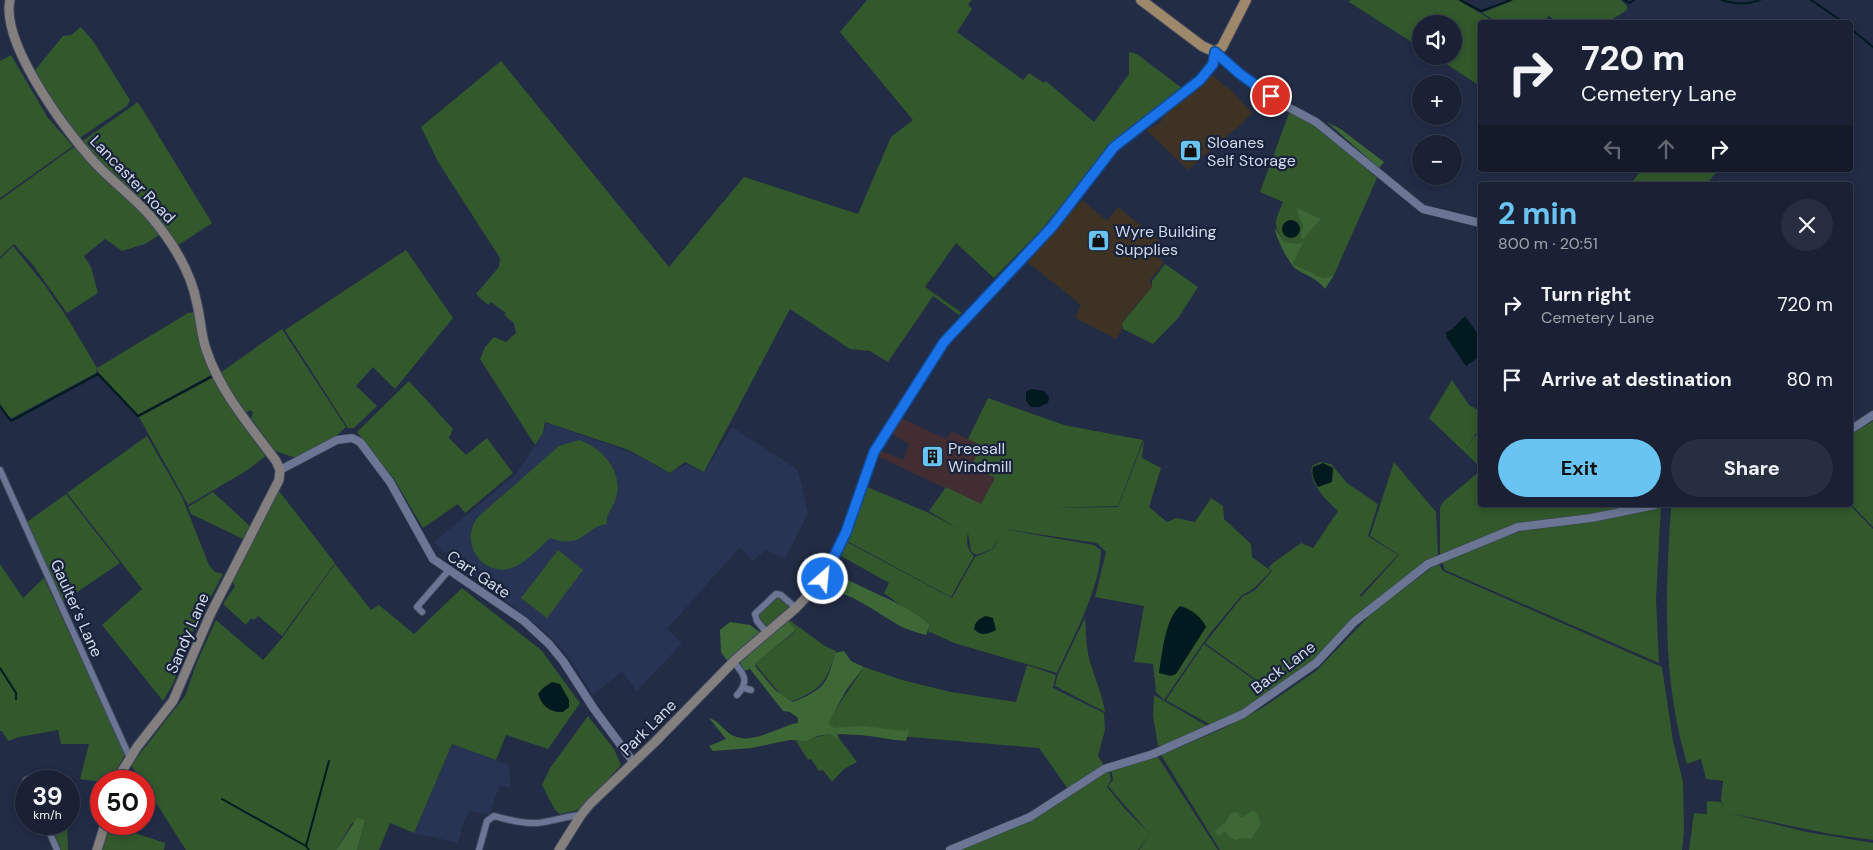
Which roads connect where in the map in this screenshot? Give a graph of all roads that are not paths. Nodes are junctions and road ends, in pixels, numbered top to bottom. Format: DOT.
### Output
graph roads {
  1 [pos="10,0"];
  2 [pos="1140,0"];
  3 [pos="1246,0"];
  4 [pos="1215,52"];
  5 [pos="1478,223"];
  6 [pos="1873,416"];
  7 [pos="1853,428"];
  8 [pos="0,470"];
  9 [pos="280,470"];
  10 [pos="1644,507"];
  11 [pos="450,570"];
  12 [pos="796,608"];
  13 [pos="422,612"];
  14 [pos="767,633"];
  15 [pos="733,662"];
  16 [pos="744,688"];
  17 [pos="751,690"];
  18 [pos="737,695"];
  19 [pos="130,758"];
  20 [pos="634,763"];
  21 [pos="123,770"];
  22 [pos="581,815"];
  23 [pos="51,835"];
  24 [pos="102,835"];
  25 [pos="57,850"];
  26 [pos="98,850"];
  27 [pos="479,850"];
  28 [pos="559,850"];
  29 [pos="950,850"];
  1 -- 9 [label="main road, Lancaster Road"];
  2 -- 4 [label="main road"];
  3 -- 4 [label="main road"];
  4 -- 5 [label="street"];
  4 -- 12 [label="main road, Park Lane"];
  6 -- 7 [label="street"];
  8 -- 19 [label="street, Gaulter's Lane"];
  9 -- 11 [label="street, Cart Gate"];
  9 -- 19 [label="main road, Sandy Lane"];
  10 -- 29 [label="street, Back Lane"];
  11 -- 13 [label="street"];
  11 -- 20 [label="street, Cart Gate"];
  12 -- 14 [label="main road, Park Lane"];
  12 -- 14 [label="street"];
  14 -- 15 [label="main road, Park Lane"];
  15 -- 16 [label="street"];
  15 -- 20 [label="main road, Park Lane"];
  16 -- 17 [label="street"];
  16 -- 18 [label="street"];
  19 -- 21 [label="main road, Sandy Lane"];
  20 -- 22 [label="main road, Park Lane"];
  22 -- 27 [label="street"];
  22 -- 28 [label="main road, Park Lane"];
  23 -- 25 [label="street"];
  24 -- 26 [label="main road"];
}
